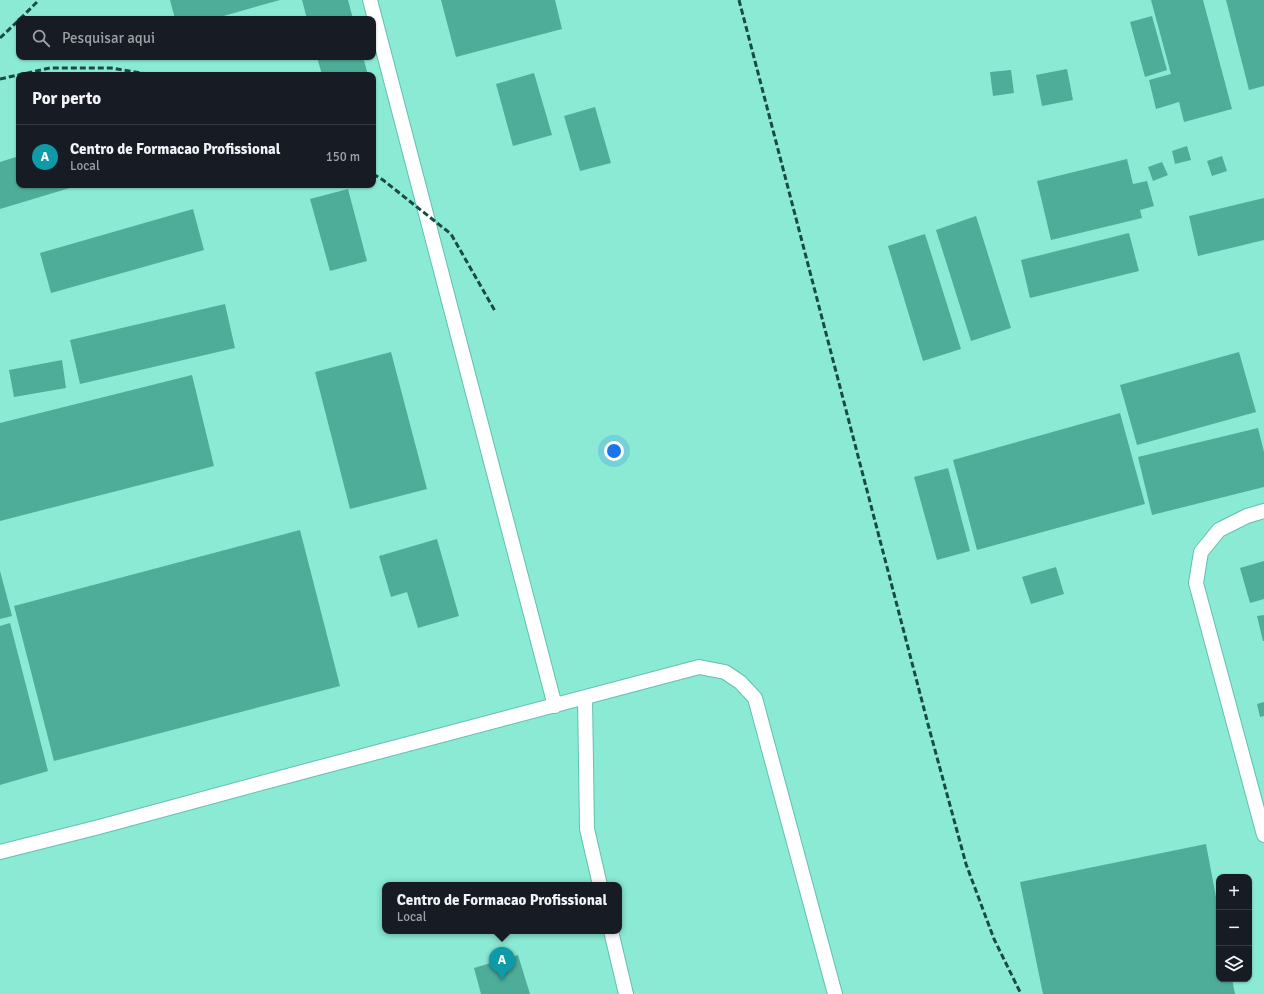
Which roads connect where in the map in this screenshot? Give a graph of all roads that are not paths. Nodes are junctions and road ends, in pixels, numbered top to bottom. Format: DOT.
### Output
graph roads {
  1 [pos="370,0"];
  2 [pos="374,16"];
  3 [pos="376,23"];
  4 [pos="1264,511"];
  5 [pos="585,697"];
  6 [pos="555,706"];
  7 [pos="1264,835"];
  8 [pos="0,852"];
  9 [pos="599,882"];
  10 [pos="612,934"];
  11 [pos="626,994"];
  12 [pos="835,994"];
  1 -- 2 [label="lane"];
  3 -- 6 [label="lane"];
  4 -- 7 [label="lane"];
  5 -- 6 [label="lane"];
  5 -- 9 [label="lane"];
  5 -- 12 [label="lane"];
  6 -- 8 [label="lane"];
  10 -- 11 [label="lane"];
}
